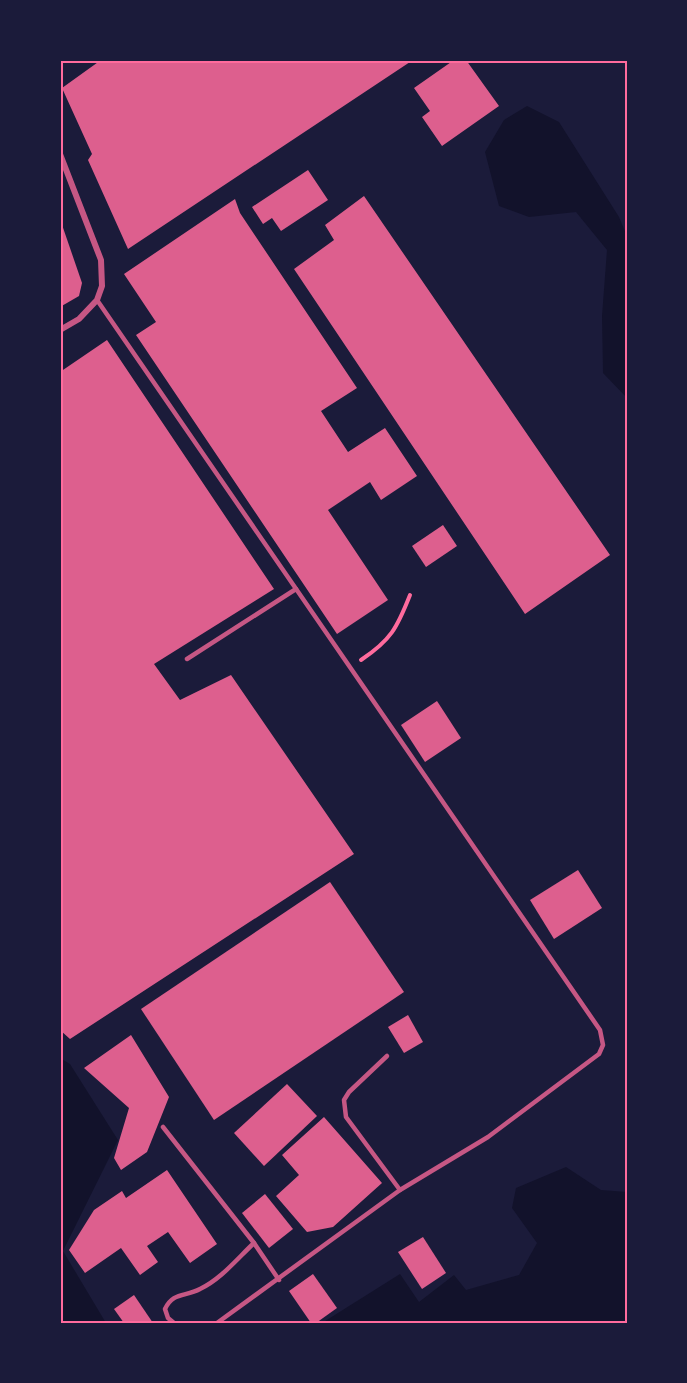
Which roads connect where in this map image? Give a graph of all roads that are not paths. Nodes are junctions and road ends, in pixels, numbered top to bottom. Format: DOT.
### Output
graph roads {
  1 [pos="60,154"];
  2 [pos="96,300"];
  3 [pos="60,330"];
  4 [pos="296,589"];
  5 [pos="187,659"];
  6 [pos="387,1056"];
  7 [pos="163,1126"];
  8 [pos="400,1190"];
  9 [pos="254,1243"];
  10 [pos="279,1280"];
  11 [pos="174,1323"];
  12 [pos="217,1323"];
  1 -- 2 [label="street"];
  2 -- 3 [label="street"];
  2 -- 4 [label="lane"];
  4 -- 5 [label="lane"];
  4 -- 8 [label="lane"];
  6 -- 8 [label="lane"];
  7 -- 9 [label="lane"];
  8 -- 10 [label="lane"];
  9 -- 10 [label="lane"];
  9 -- 11 [label="lane"];
  10 -- 12 [label="lane"];
}
